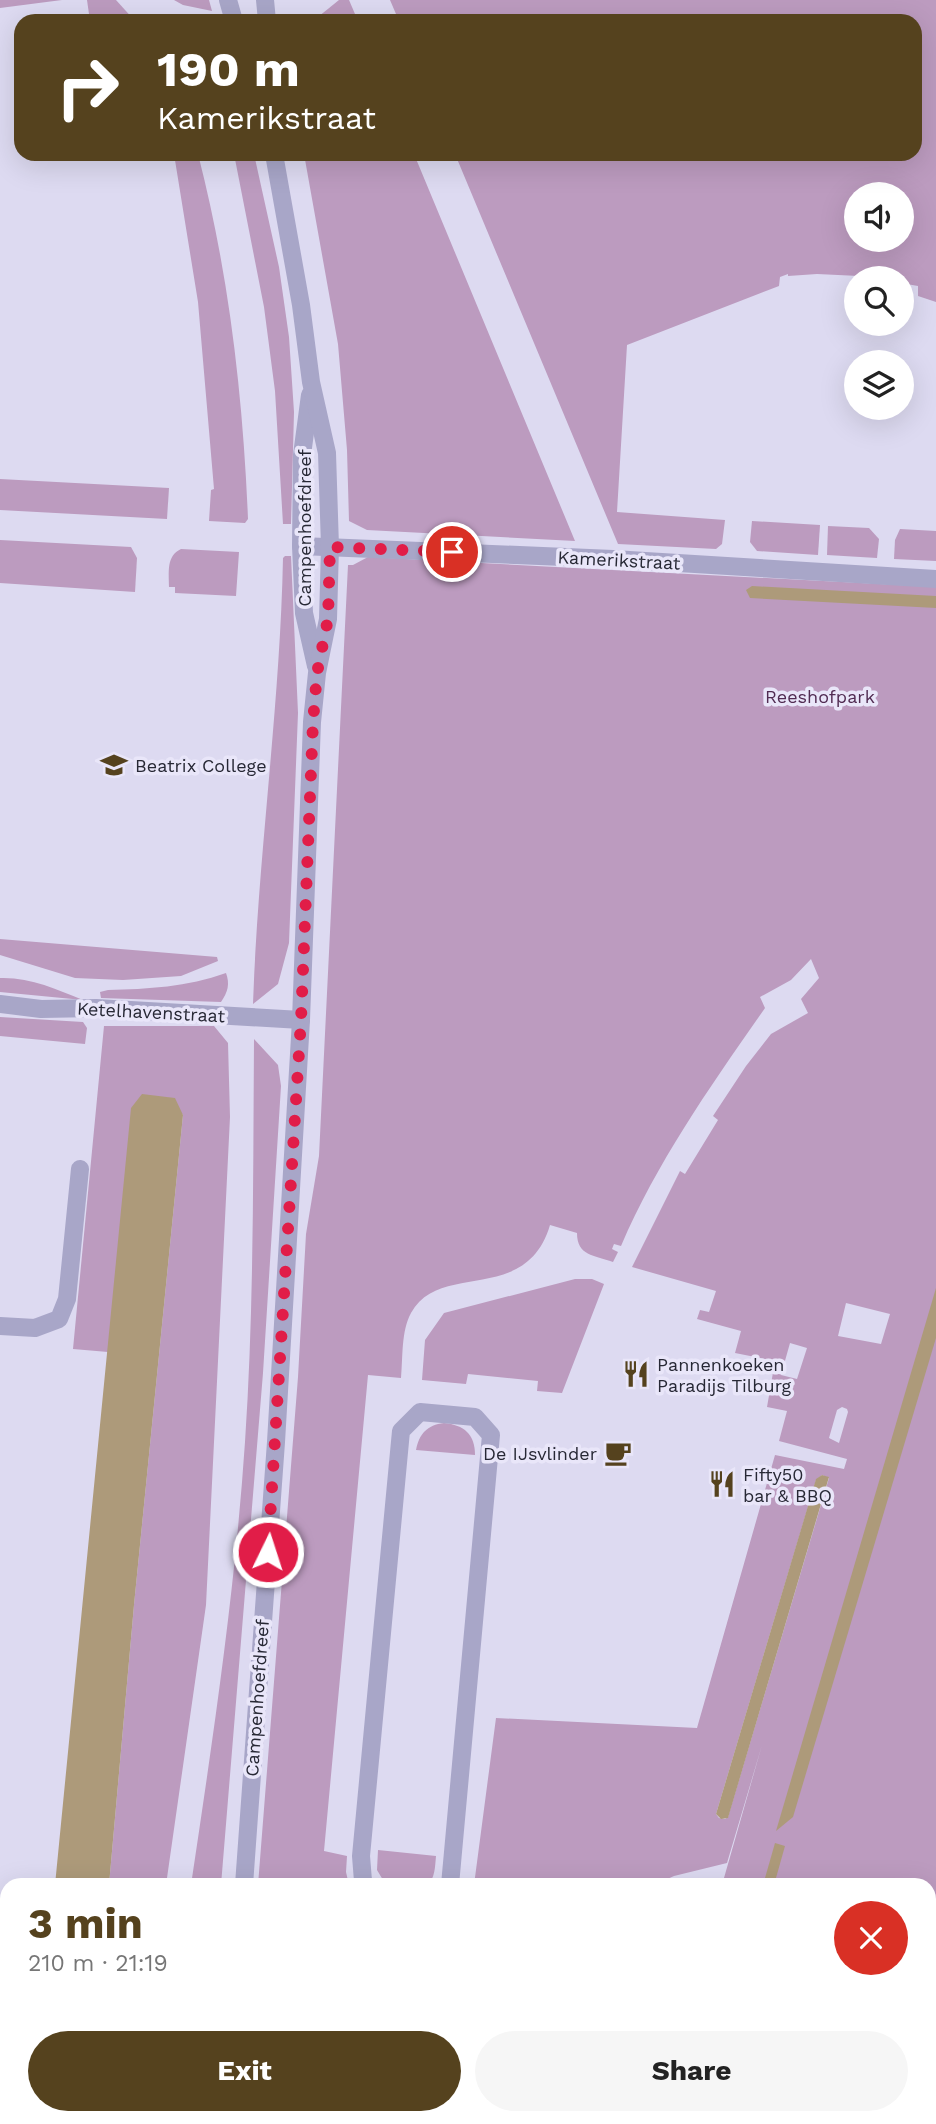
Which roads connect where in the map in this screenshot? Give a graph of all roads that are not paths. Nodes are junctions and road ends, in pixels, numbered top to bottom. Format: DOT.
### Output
graph roads {
  1 [pos="275,161"];
  2 [pos="311,382"];
  3 [pos="301,546"];
  4 [pos="330,547"];
  5 [pos="936,579"];
  6 [pos="317,673"];
  7 [pos="0,1004"];
  8 [pos="301,1020"];
  9 [pos="80,1168"];
  10 [pos="0,1326"];
  11 [pos="245,1878"];
  12 [pos="363,1878"];
  13 [pos="451,1878"];
  1 -- 2 [label="street, Campenhoefdreef"];
  2 -- 3 [label="street, Campenhoefdreef"];
  2 -- 4 [label="street, Campenhoefdreef"];
  3 -- 4 [label="street, Kamerikstraat"];
  3 -- 6 [label="street, Campenhoefdreef"];
  4 -- 5 [label="street, Kamerikstraat"];
  4 -- 6 [label="street, Campenhoefdreef"];
  6 -- 8 [label="street, Campenhoefdreef"];
  7 -- 8 [label="street, Ketelhavenstraat"];
  8 -- 11 [label="street, Campenhoefdreef"];
  9 -- 10 [label="street"];
  12 -- 13 [label="street"];
}
